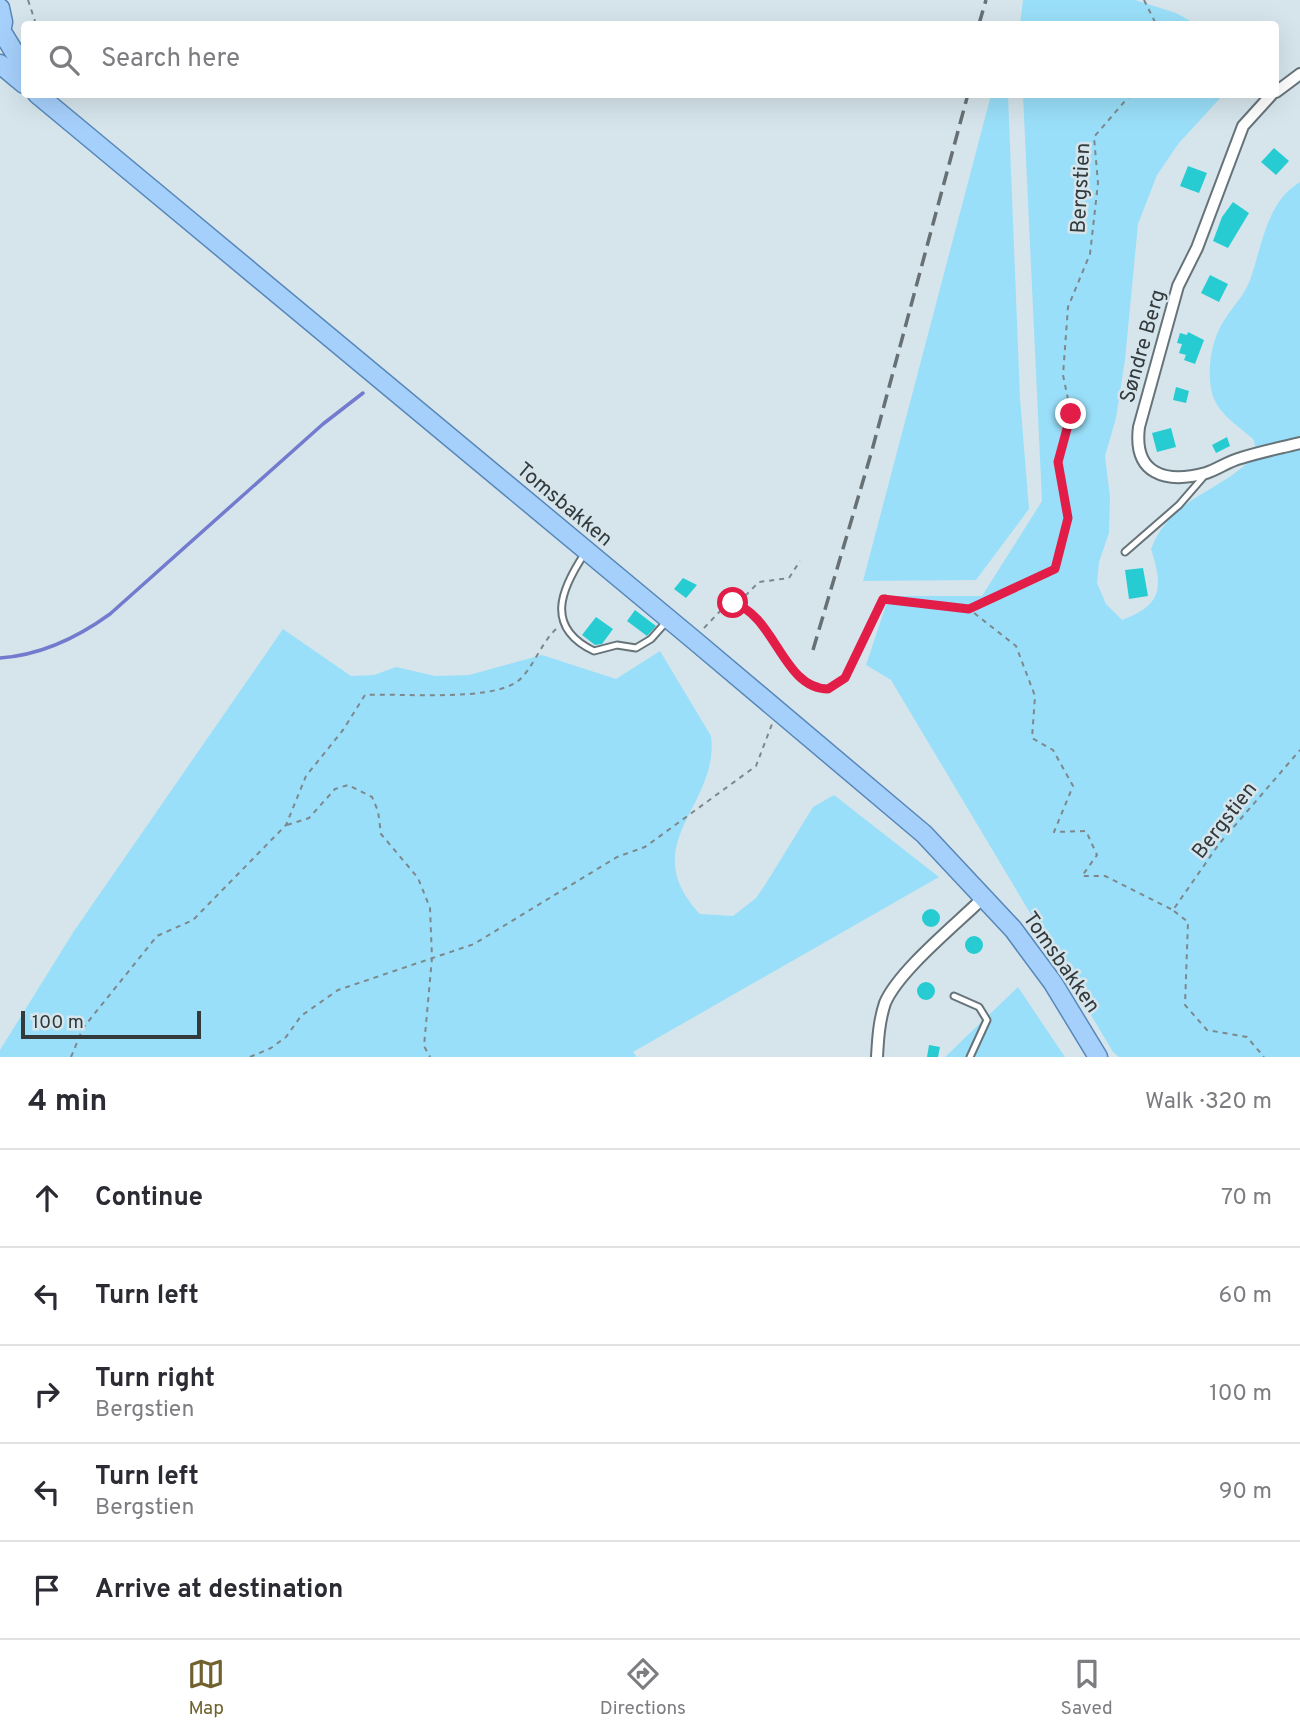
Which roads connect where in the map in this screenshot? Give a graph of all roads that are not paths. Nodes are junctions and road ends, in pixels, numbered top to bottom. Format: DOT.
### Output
graph roads {
  1 [pos="0,8"];
  2 [pos="1,34"];
  3 [pos="0,64"];
  4 [pos="21,64"];
  5 [pos="1300,74"];
  6 [pos="21,82"];
  7 [pos="1279,89"];
  8 [pos="42,98"];
  9 [pos="55,98"];
  10 [pos="1269,98"];
  11 [pos="111,153"];
  12 [pos="1300,443"];
  13 [pos="1207,473"];
  14 [pos="586,551"];
  15 [pos="1125,552"];
  16 [pos="669,619"];
  17 [pos="985,896"];
  18 [pos="954,996"];
  19 [pos="877,1057"];
  20 [pos="970,1057"];
  21 [pos="1098,1057"];
  1 -- 2 [label="main road"];
  2 -- 4 [label="main road"];
  3 -- 6 [label="main road"];
  5 -- 7 [label="street, Søndre Berg"];
  8 -- 11 [label="main road"];
  9 -- 11 [label="main road"];
  10 -- 13 [label="street, Søndre Berg"];
  11 -- 14 [label="main road, Tomsbakken"];
  12 -- 13 [label="street, Søndre Berg"];
  13 -- 15 [label="lane"];
  14 -- 16 [label="main road, Tomsbakken"];
  14 -- 16 [label="lane"];
  16 -- 17 [label="main road, Tomsbakken"];
  17 -- 19 [label="street"];
  17 -- 21 [label="main road, Tomsbakken"];
  18 -- 20 [label="lane"];
}
